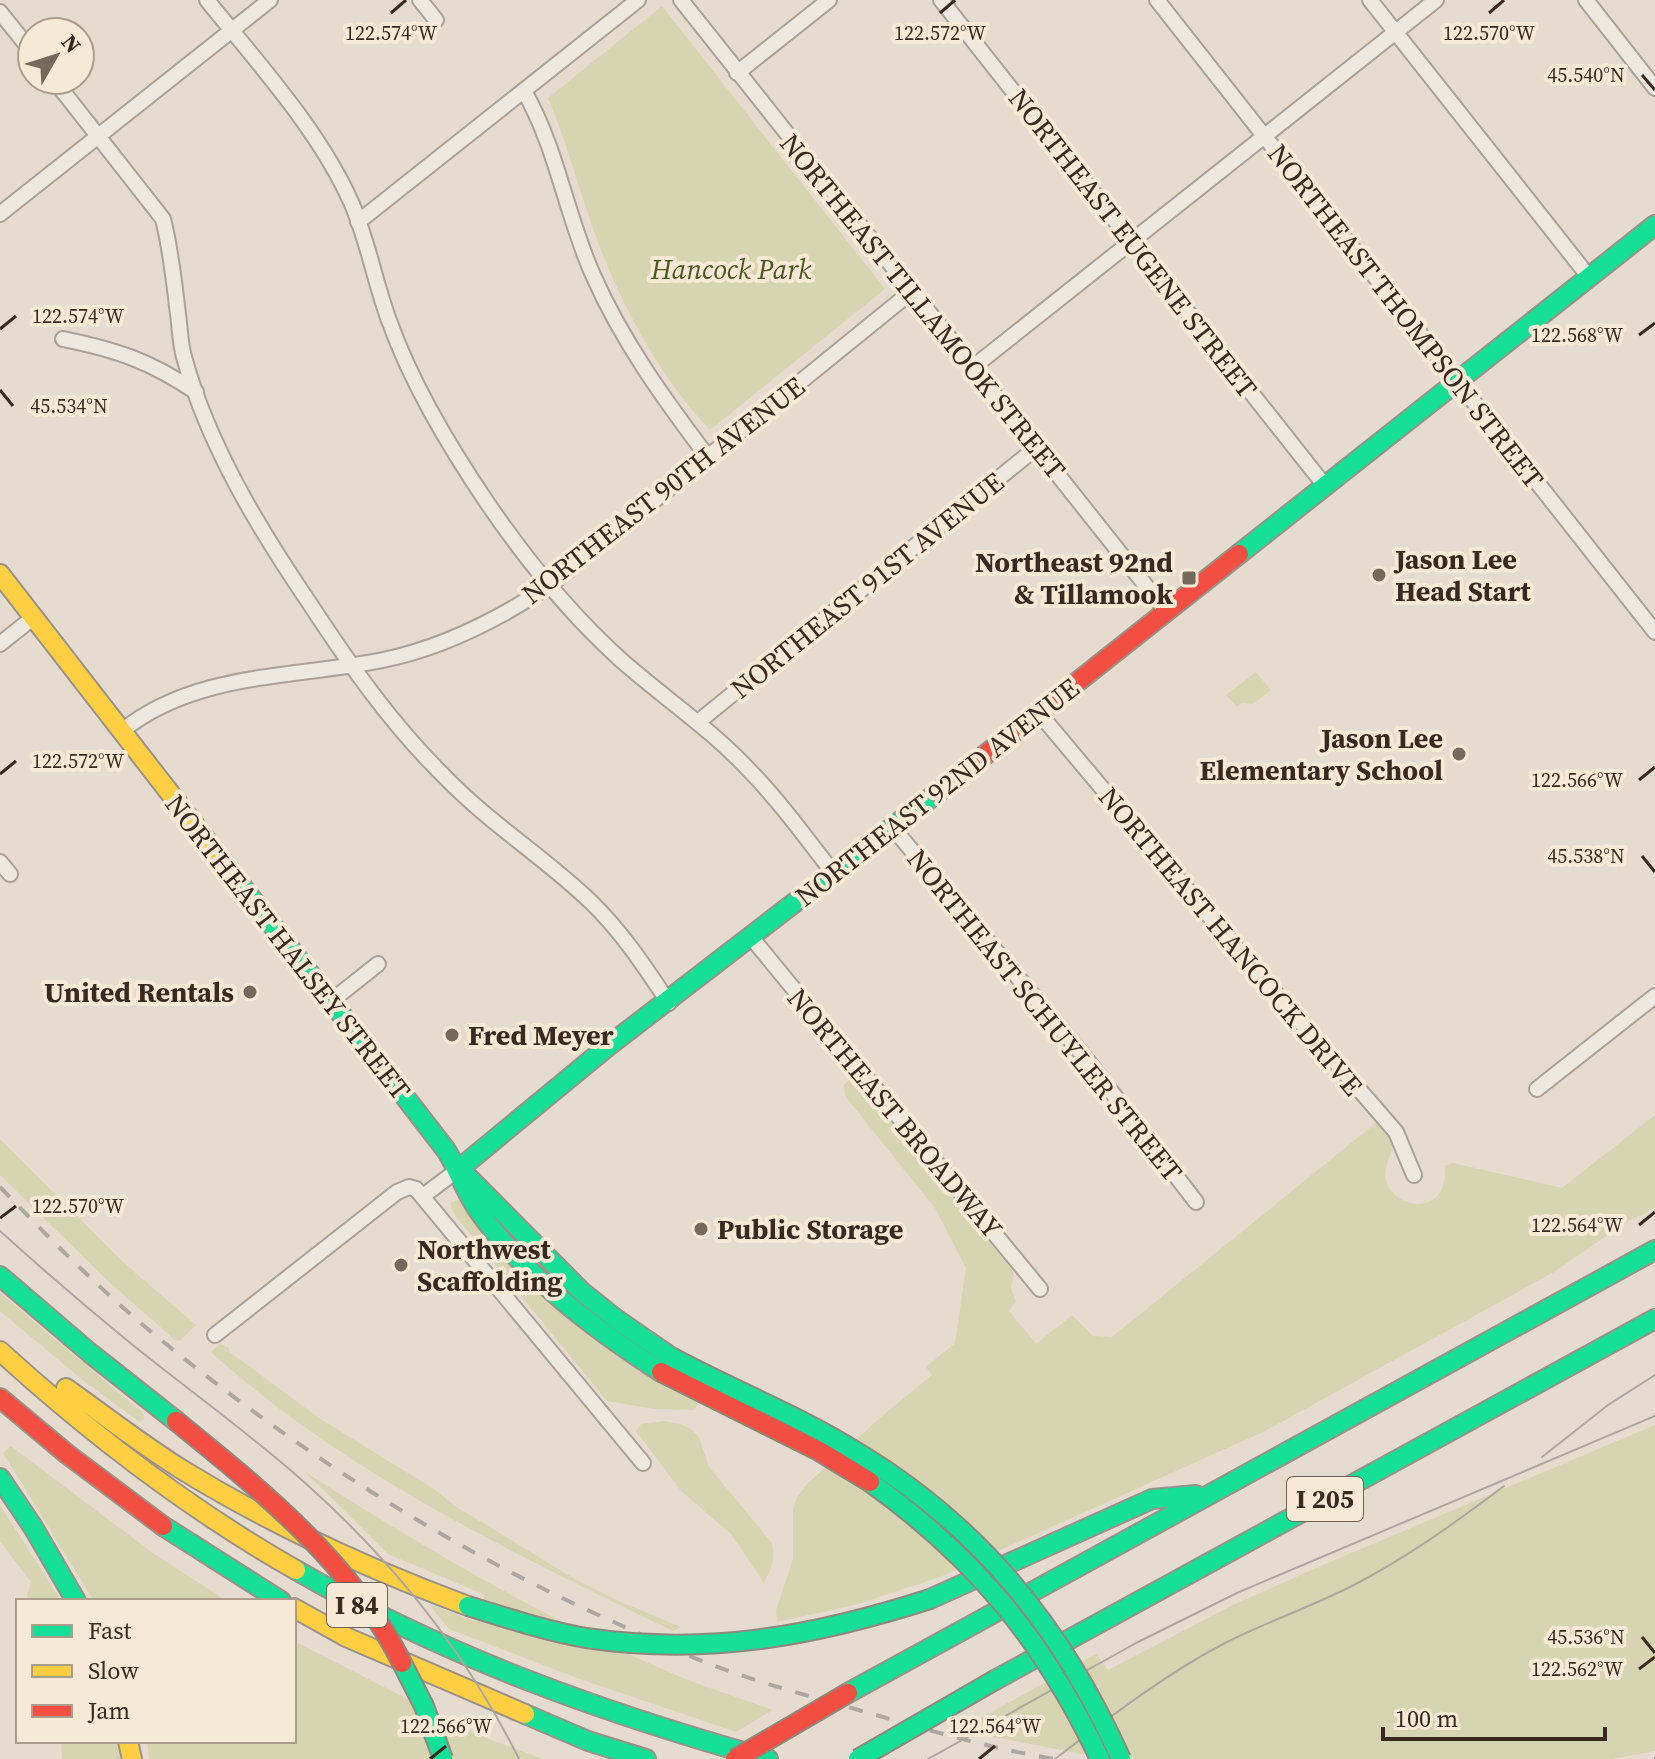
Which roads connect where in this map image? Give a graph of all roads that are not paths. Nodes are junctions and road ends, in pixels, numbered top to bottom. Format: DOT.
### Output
graph roads {
  1 [pos="207,0"];
  2 [pos="270,0"];
  3 [pos="420,0"];
  4 [pos="638,0"];
  5 [pos="681,0"];
  6 [pos="829,0"];
  7 [pos="941,0"];
  8 [pos="1157,0"];
  9 [pos="1370,0"];
  10 [pos="1436,0"];
  11 [pos="1586,0"];
  12 [pos="0,12"];
  13 [pos="436,20"];
  14 [pos="231,30"];
  15 [pos="16,32"];
  16 [pos="1395,32"];
  17 [pos="737,73"];
  18 [pos="1655,88"];
  19 [pos="524,91"];
  20 [pos="67,96"];
  21 [pos="98,135"];
  22 [pos="1264,137"];
  23 [pos="0,214"];
  24 [pos="358,222"];
  25 [pos="1655,225"];
  26 [pos="1132,242"];
  27 [pos="1589,277"];
  28 [pos="911,292"];
  29 [pos="63,339"];
  30 [pos="972,368"];
  31 [pos="1457,381"];
  32 [pos="196,392"];
  33 [pos="1036,448"];
  34 [pos="707,456"];
  35 [pos="1325,486"];
  36 [pos="0,574"];
  37 [pos="549,586"];
  38 [pos="1166,611"];
  39 [pos="34,617"];
  40 [pos="1655,632"];
  41 [pos="0,644"];
  42 [pos="351,665"];
  43 [pos="1038,712"];
  44 [pos="698,722"];
  45 [pos="122,731"];
  46 [pos="893,828"];
  47 [pos="0,862"];
  48 [pos="10,874"];
  49 [pos="834,874"];
  50 [pos="751,937"];
  51 [pos="378,964"];
  52 [pos="1655,996"];
  53 [pos="330,1002"];
  54 [pos="669,1003"];
  55 [pos="1537,1089"];
  56 [pos="459,1169"];
  57 [pos="1414,1175"];
  58 [pos="423,1196"];
  59 [pos="1196,1202"];
  60 [pos="1655,1250"];
  61 [pos="0,1276"];
  62 [pos="1040,1289"];
  63 [pos="1655,1319"];
  64 [pos="215,1335"];
  65 [pos="0,1348"];
  66 [pos="666,1364"];
  67 [pos="0,1398"];
  68 [pos="643,1463"];
  69 [pos="0,1478"];
  70 [pos="1206,1495"];
  71 [pos="75,1599"];
  72 [pos="278,1599"];
  73 [pos="296,1609"];
  74 [pos="588,1741"];
  75 [pos="443,1759"];
  76 [pos="611,1759"];
  77 [pos="646,1759"];
  78 [pos="735,1759"];
  79 [pos="768,1759"];
  80 [pos="858,1759"];
  81 [pos="1100,1759"];
  82 [pos="1121,1759"];
  1 -- 14 [label="street"];
  2 -- 14 [label="street"];
  3 -- 13 [label="street"];
  4 -- 19 [label="street"];
  5 -- 17 [label="street, NORTHEAST TILLAMOOK STREET"];
  6 -- 17 [label="street"];
  7 -- 26 [label="street, NORTHEAST EUGENE STREET"];
  8 -- 22 [label="street, NORTHEAST THOMPSON STREET"];
  9 -- 16 [label="street"];
  10 -- 16 [label="street"];
  11 -- 18 [label="street"];
  12 -- 15 [label="street"];
  14 -- 21 [label="street"];
  14 -- 24 [label="street"];
  16 -- 22 [label="street"];
  16 -- 27 [label="street"];
  17 -- 28 [label="street, NORTHEAST TILLAMOOK STREET"];
  19 -- 24 [label="street"];
  19 -- 34 [label="street"];
  20 -- 21 [label="street"];
  21 -- 23 [label="street"];
  21 -- 32 [label="street"];
  22 -- 26 [label="street"];
  22 -- 31 [label="street, NORTHEAST THOMPSON STREET"];
  24 -- 37 [label="street"];
  25 -- 27 [label="main road, NORTHEAST 92ND AVENUE"];
  26 -- 30 [label="street"];
  26 -- 35 [label="street, NORTHEAST EUGENE STREET"];
  27 -- 31 [label="main road, NORTHEAST 92ND AVENUE"];
  28 -- 30 [label="street, NORTHEAST TILLAMOOK STREET"];
  28 -- 34 [label="street, NORTHEAST 90TH AVENUE"];
  29 -- 32 [label="street"];
  30 -- 33 [label="street, NORTHEAST TILLAMOOK STREET"];
  31 -- 35 [label="main road, NORTHEAST 92ND AVENUE"];
  31 -- 40 [label="street, NORTHEAST THOMPSON STREET"];
  32 -- 42 [label="street"];
  33 -- 38 [label="street, NORTHEAST TILLAMOOK STREET"];
  33 -- 44 [label="street, NORTHEAST 91ST AVENUE"];
  34 -- 37 [label="street, NORTHEAST 90TH AVENUE"];
  35 -- 38 [label="main road, NORTHEAST 92ND AVENUE"];
  36 -- 39 [label="main road, NORTHEAST HALSEY STREET"];
  37 -- 42 [label="street, NORTHEAST 90TH AVENUE"];
  37 -- 44 [label="street"];
  38 -- 43 [label="main road, NORTHEAST 92ND AVENUE"];
  39 -- 41 [label="street"];
  39 -- 45 [label="main road, NORTHEAST HALSEY STREET"];
  42 -- 45 [label="street, NORTHEAST 90TH AVENUE"];
  42 -- 54 [label="street"];
  43 -- 46 [label="main road, NORTHEAST 92ND AVENUE"];
  43 -- 57 [label="street, NORTHEAST HANCOCK DRIVE"];
  44 -- 49 [label="street"];
  45 -- 53 [label="main road, NORTHEAST HALSEY STREET"];
  46 -- 49 [label="main road, NORTHEAST 92ND AVENUE"];
  46 -- 59 [label="street, NORTHEAST SCHUYLER STREET"];
  47 -- 48 [label="street"];
  49 -- 50 [label="main road, NORTHEAST 92ND AVENUE"];
  50 -- 54 [label="main road, NORTHEAST 92ND AVENUE"];
  50 -- 62 [label="street, NORTHEAST BROADWAY"];
  51 -- 53 [label="street"];
  52 -- 55 [label="street"];
  53 -- 56 [label="main road, NORTHEAST HALSEY STREET"];
  54 -- 56 [label="main road, NORTHEAST 92ND AVENUE"];
  56 -- 58 [label="street, NORTHEAST 92ND AVENUE"];
  56 -- 66 [label="main road, NORTHEAST HALSEY STREET"];
  58 -- 64 [label="street"];
  58 -- 68 [label="street"];
  60 -- 70 [label="main road, I 205"];
  61 -- 75 [label="main road, bridge"];
  63 -- 80 [label="main road, I 205, bridge"];
  65 -- 70 [label="main road, bridge"];
  65 -- 79 [label="main road, I 84"];
  66 -- 81 [label="main road, NORTHEAST HALSEY STREET, bridge"];
  66 -- 82 [label="main road, NORTHEAST HALSEY STREET, bridge"];
  67 -- 72 [label="main road"];
  69 -- 71 [label="main road"];
  70 -- 78 [label="main road, I 205, bridge"];
  73 -- 74 [label="main road, I 84"];
  74 -- 76 [label="main road"];
  74 -- 77 [label="main road, I 84"];
}
